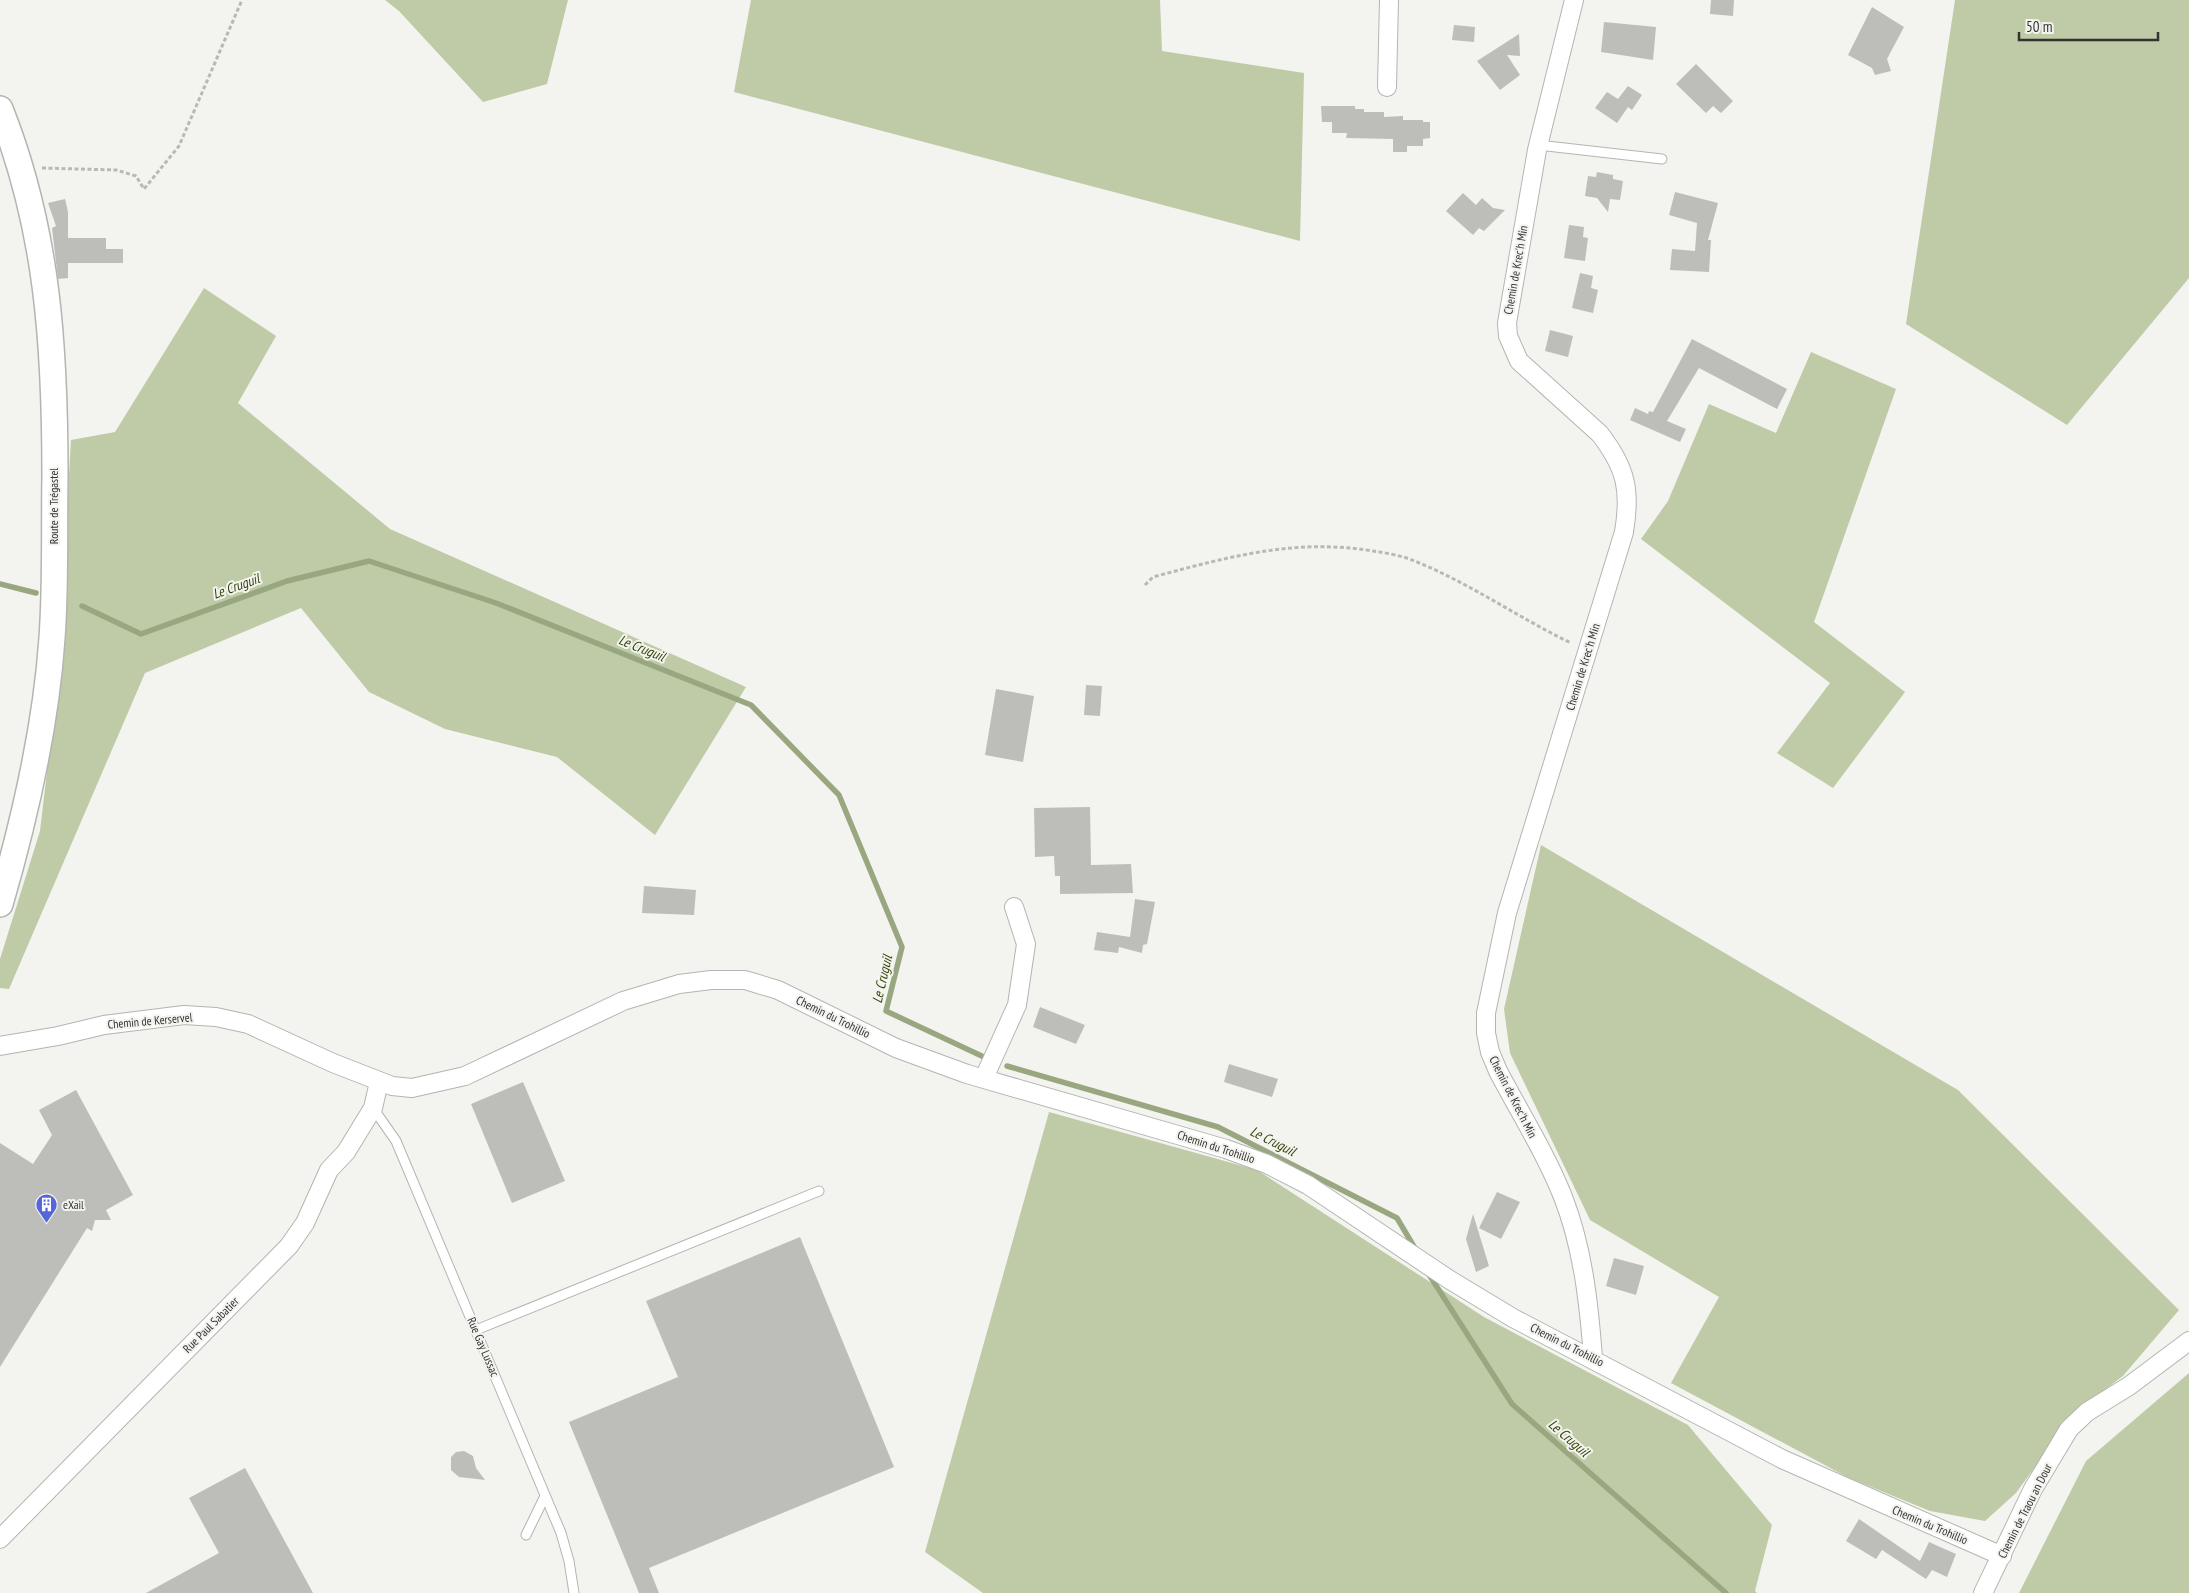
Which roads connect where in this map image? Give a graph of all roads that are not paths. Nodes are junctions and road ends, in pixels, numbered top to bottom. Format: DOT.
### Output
graph roads {
  1 [pos="1390,0"];
  2 [pos="1574,0"];
  3 [pos="1387,87"];
  4 [pos="0,109"];
  5 [pos="1538,145"];
  6 [pos="1662,159"];
  7 [pos="0,904"];
  8 [pos="1014,908"];
  9 [pos="0,1046"];
  10 [pos="984,1078"];
  11 [pos="379,1082"];
  12 [pos="373,1108"];
  13 [pos="819,1191"];
  14 [pos="476,1330"];
  15 [pos="2189,1341"];
  16 [pos="1593,1358"];
  17 [pos="545,1496"];
  18 [pos="526,1535"];
  19 [pos="0,1539"];
  20 [pos="2002,1556"];
  21 [pos="574,1593"];
  22 [pos="1983,1593"];
  1 -- 3 [label="street"];
  2 -- 5 [label="street, Chemin de Krec'h Min"];
  4 -- 7 [label="main road, Route de Trégastel"];
  5 -- 6 [label="lane"];
  5 -- 16 [label="street, Chemin de Krec'h Min"];
  8 -- 10 [label="street"];
  9 -- 11 [label="street, Chemin de Kerservel"];
  10 -- 11 [label="street, Chemin du Trohillio"];
  10 -- 16 [label="street, Chemin du Trohillio"];
  11 -- 12 [label="street, Rue Paul Sabatier"];
  12 -- 14 [label="lane, Rue Gay Lussac"];
  12 -- 19 [label="street, Rue Paul Sabatier"];
  13 -- 14 [label="lane"];
  14 -- 17 [label="lane, Rue Gay Lussac"];
  15 -- 20 [label="street, Chemin de Traou an Dour"];
  16 -- 20 [label="street, Chemin du Trohillio"];
  17 -- 18 [label="lane"];
  17 -- 21 [label="lane, Rue Gay Lussac"];
  20 -- 22 [label="street, Chemin de Traou an Dour"];
}
